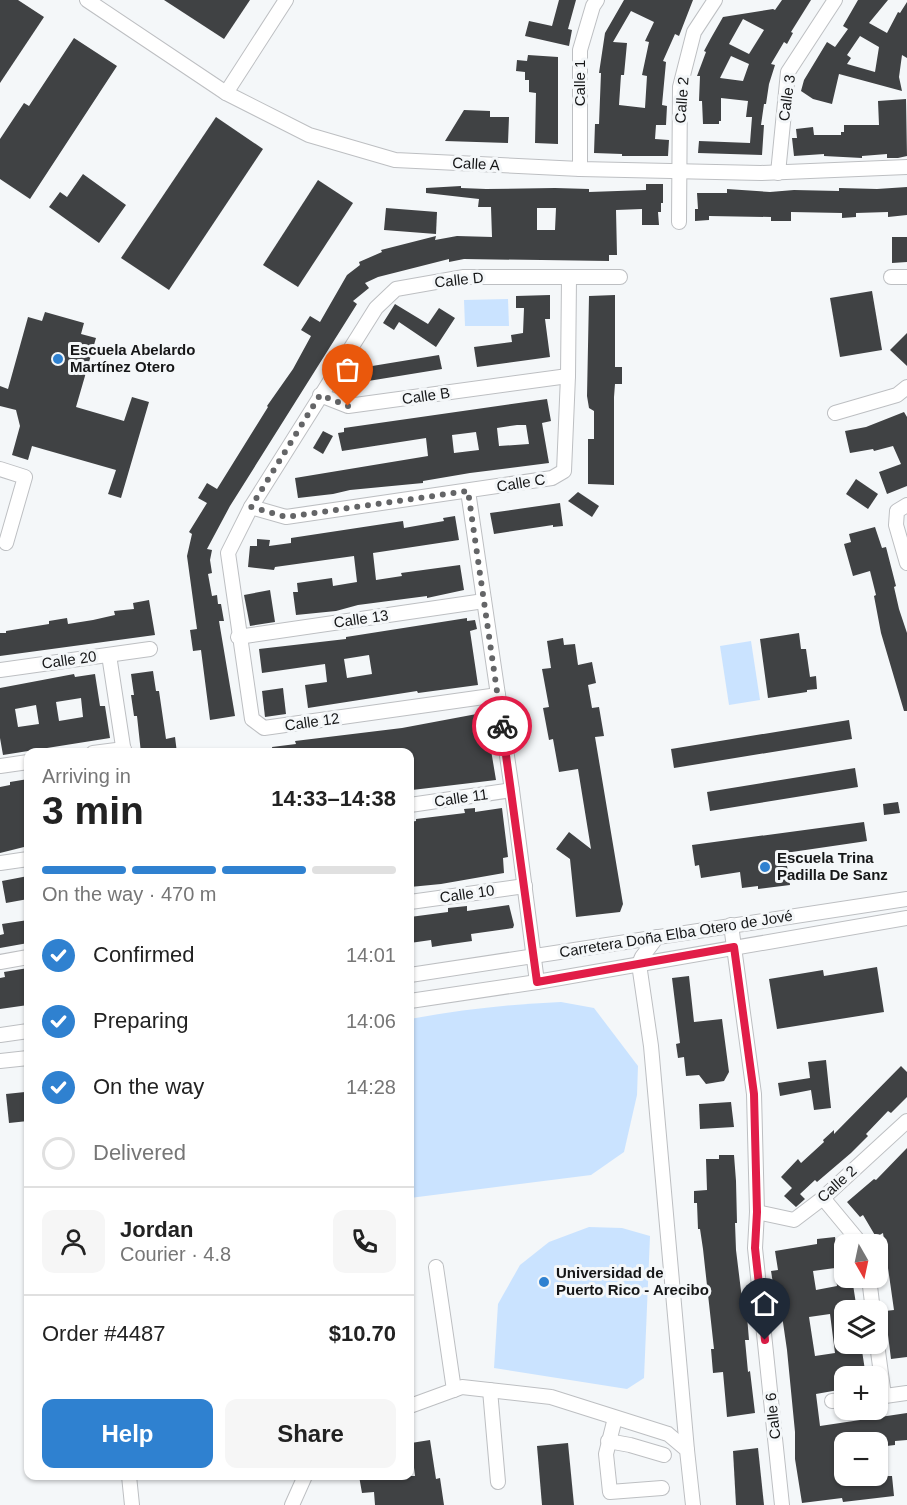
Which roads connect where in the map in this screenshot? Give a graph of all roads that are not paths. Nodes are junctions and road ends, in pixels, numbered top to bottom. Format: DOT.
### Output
graph roads {
  1 [pos="87,0"];
  2 [pos="286,0"];
  3 [pos="597,0"];
  4 [pos="715,0"];
  5 [pos="835,0"];
  6 [pos="226,93"];
  7 [pos="907,167"];
  8 [pos="580,170"];
  9 [pos="680,171"];
  10 [pos="778,173"];
  11 [pos="679,222"];
  12 [pos="620,277"];
  13 [pos="891,277"];
  14 [pos="907,277"];
  15 [pos="569,278"];
  16 [pos="568,376"];
  17 [pos="907,387"];
  18 [pos="320,395"];
  19 [pos="835,413"];
  20 [pos="0,469"];
  21 [pos="468,491"];
  22 [pos="907,505"];
  23 [pos="251,507"];
  24 [pos="6,543"];
  25 [pos="907,563"];
  26 [pos="484,601"];
  27 [pos="238,637"];
  28 [pos="150,649"];
  29 [pos="109,655"];
  30 [pos="0,670"];
  31 [pos="498,695"];
  32 [pos="124,748"];
  33 [pos="24,763"];
  34 [pos="0,766"];
  35 [pos="512,790"];
  36 [pos="414,804"];
  37 [pos="24,860"];
  38 [pos="0,863"];
  39 [pos="525,886"];
  40 [pos="907,898"];
  41 [pos="414,901"];
  42 [pos="907,918"];
  43 [pos="731,925"];
  44 [pos="657,937"];
  45 [pos="734,947"];
  46 [pos="534,957"];
  47 [pos="24,958"];
  48 [pos="0,962"];
  49 [pos="639,964"];
  50 [pos="414,974"];
  51 [pos="537,982"];
  52 [pos="414,1000"];
  53 [pos="24,1032"];
  54 [pos="0,1035"];
  55 [pos="24,1058"];
  56 [pos="0,1061"];
  57 [pos="907,1121"];
  58 [pos="823,1198"];
  59 [pos="757,1212"];
  60 [pos="853,1234"];
  61 [pos="436,1267"];
  62 [pos="454,1390"];
  63 [pos="490,1390"];
  64 [pos="907,1394"];
  65 [pos="888,1395"];
  66 [pos="414,1405"];
  67 [pos="615,1418"];
  68 [pos="608,1442"];
  69 [pos="687,1450"];
  70 [pos="664,1455"];
  71 [pos="129,1480"];
  72 [pos="303,1480"];
  73 [pos="498,1482"];
  74 [pos="662,1488"];
  75 [pos="132,1505"];
  76 [pos="291,1505"];
  77 [pos="693,1505"];
  78 [pos="782,1505"];
  1 -- 6 [label="street, Calle A"];
  2 -- 6 [label="street"];
  3 -- 8 [label="street, Calle 1"];
  4 -- 9 [label="street, Calle 2"];
  5 -- 10 [label="street, Calle 3"];
  6 -- 8 [label="street, Calle A"];
  7 -- 10 [label="street, Calle A"];
  8 -- 9 [label="street, Calle A"];
  9 -- 10 [label="street, Calle A"];
  9 -- 11 [label="street, Calle 2"];
  12 -- 15 [label="street, Calle D"];
  13 -- 14 [label="street"];
  15 -- 16 [label="street, Calle C"];
  15 -- 18 [label="street, Calle D"];
  16 -- 18 [label="street, Calle B"];
  16 -- 21 [label="street, Calle C"];
  17 -- 19 [label="street"];
  18 -- 23 [label="street"];
  20 -- 24 [label="street"];
  21 -- 23 [label="street, Calle C"];
  21 -- 26 [label="street"];
  22 -- 25 [label="street"];
  23 -- 27 [label="street, Calle 12"];
  26 -- 27 [label="street, Calle 13"];
  26 -- 31 [label="street"];
  27 -- 31 [label="street, Calle 12"];
  28 -- 29 [label="street"];
  29 -- 30 [label="street, Calle 20"];
  29 -- 32 [label="street, Calle 20"];
  31 -- 35 [label="street"];
  33 -- 34 [label="street"];
  35 -- 36 [label="street, Calle 11"];
  35 -- 39 [label="street"];
  37 -- 38 [label="street"];
  39 -- 41 [label="street, Calle 10"];
  39 -- 46 [label="street"];
  40 -- 43 [label="street, Carretera Doña Elba Otero de Jové"];
  42 -- 45 [label="street, Carretera Doña Elba Otero de Jové"];
  43 -- 44 [label="street, Carretera Doña Elba Otero de Jové"];
  43 -- 45 [label="street, Calle 6"];
  44 -- 46 [label="street, Carretera Doña Elba Otero de Jové"];
  44 -- 49 [label="street"];
  45 -- 49 [label="street, Carretera Doña Elba Otero de Jové"];
  45 -- 59 [label="street, Calle 6"];
  46 -- 50 [label="street, Carretera Doña Elba Otero de Jové"];
  46 -- 51 [label="street"];
  47 -- 48 [label="street"];
  49 -- 51 [label="street, Carretera Doña Elba Otero de Jové"];
  49 -- 69 [label="street"];
  51 -- 52 [label="street, Carretera Doña Elba Otero de Jové"];
  53 -- 54 [label="street"];
  55 -- 56 [label="street"];
  57 -- 58 [label="street, Calle 2"];
  58 -- 59 [label="street, Calle 2"];
  58 -- 60 [label="street"];
  59 -- 78 [label="street, Calle 6"];
  61 -- 62 [label="street"];
  62 -- 63 [label="street"];
  62 -- 66 [label="street"];
  63 -- 67 [label="street"];
  63 -- 73 [label="street"];
  64 -- 65 [label="street"];
  67 -- 68 [label="street"];
  67 -- 69 [label="street"];
  68 -- 70 [label="street"];
  68 -- 74 [label="street"];
  69 -- 77 [label="street"];
  71 -- 75 [label="street"];
  72 -- 76 [label="street"];
}
